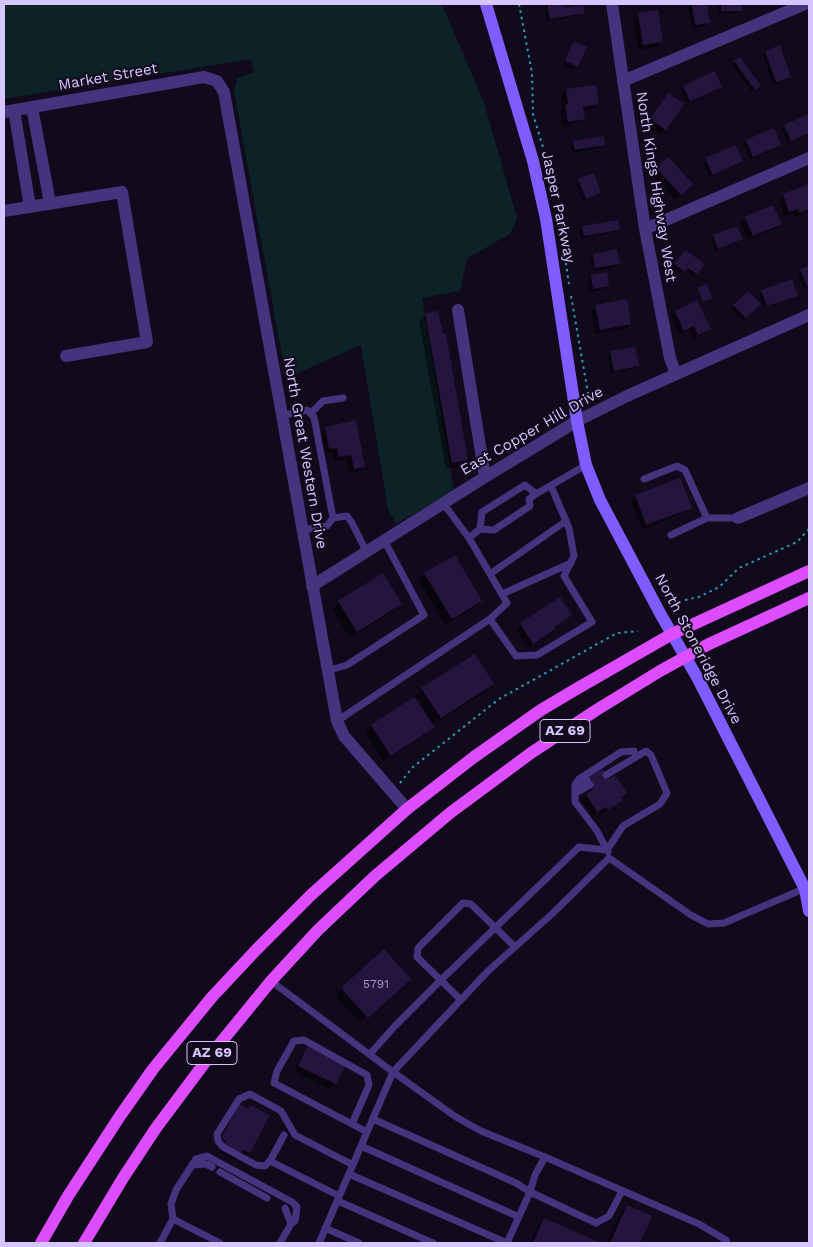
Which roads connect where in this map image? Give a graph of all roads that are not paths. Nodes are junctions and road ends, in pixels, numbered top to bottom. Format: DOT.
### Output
graph roads {
  1 [pos="486,4"];
  2 [pos="612,4"];
  3 [pos="805,4"];
  4 [pos="217,81"];
  5 [pos="623,81"];
  6 [pos="32,107"];
  7 [pos="9,111"];
  8 [pos="809,158"];
  9 [pos="50,204"];
  10 [pos="30,206"];
  11 [pos="4,211"];
  12 [pos="645,229"];
  13 [pos="458,310"];
  14 [pos="809,315"];
  15 [pos="66,356"];
  16 [pos="676,374"];
  17 [pos="343,398"];
  18 [pos="311,414"];
  19 [pos="282,416"];
  20 [pos="577,421"];
  21 [pos="586,465"];
  22 [pos="485,477"];
  23 [pos="644,480"];
  24 [pos="551,486"];
  25 [pos="809,488"];
  26 [pos="536,494"];
  27 [pos="444,503"];
  28 [pos="333,518"];
  29 [pos="706,518"];
  30 [pos="738,518"];
  31 [pos="566,521"];
  32 [pos="480,529"];
  33 [pos="302,530"];
  34 [pos="671,535"];
  35 [pos="469,538"];
  36 [pos="384,540"];
  37 [pos="366,551"];
  38 [pos="571,563"];
  39 [pos="809,571"];
  40 [pos="490,574"];
  41 [pos="312,586"];
  42 [pos="502,594"];
  43 [pos="809,598"];
  44 [pos="490,619"];
  45 [pos="672,634"];
  46 [pos="685,657"];
  47 [pos="327,672"];
  48 [pos="337,721"];
  49 [pos="634,751"];
  50 [pos="606,775"];
  51 [pos="589,782"];
  52 [pos="574,794"];
  53 [pos="407,809"];
  54 [pos="607,850"];
  55 [pos="609,858"];
  56 [pos="808,889"];
  57 [pos="809,911"];
  58 [pos="494,928"];
  59 [pos="515,947"];
  60 [pos="441,980"];
  61 [pos="272,981"];
  62 [pos="460,999"];
  63 [pos="370,1054"];
  64 [pos="393,1072"];
  65 [pos="373,1119"];
  66 [pos="352,1124"];
  67 [pos="368,1132"];
  68 [pos="284,1135"];
  69 [pos="361,1146"];
  70 [pos="545,1157"];
  71 [pos="270,1161"];
  72 [pos="192,1165"];
  73 [pos="353,1165"];
  74 [pos="212,1167"];
  75 [pos="220,1172"];
  76 [pos="349,1174"];
  77 [pos="622,1191"];
  78 [pos="530,1192"];
  79 [pos="267,1198"];
  80 [pos="338,1198"];
  81 [pos="285,1208"];
  82 [pos="519,1217"];
  83 [pos="173,1219"];
  84 [pos="291,1224"];
  85 [pos="325,1228"];
  86 [pos="41,1243"];
  87 [pos="84,1243"];
  88 [pos="160,1243"];
  89 [pos="220,1243"];
  90 [pos="280,1243"];
  91 [pos="319,1243"];
  92 [pos="359,1243"];
  93 [pos="433,1243"];
  94 [pos="507,1243"];
  95 [pos="727,1243"];
  1 -- 20 [label="main road, Jasper Parkway"];
  2 -- 5 [label="street, North Kings Highway West"];
  3 -- 5 [label="street"];
  4 -- 6 [label="street, Market Street"];
  4 -- 19 [label="street, North Great Western Drive"];
  5 -- 12 [label="street, North Kings Highway West"];
  6 -- 7 [label="street, Market Street"];
  6 -- 9 [label="street"];
  7 -- 10 [label="street"];
  8 -- 12 [label="street"];
  9 -- 10 [label="street"];
  9 -- 15 [label="street"];
  10 -- 11 [label="street"];
  12 -- 16 [label="street, North Kings Highway West"];
  13 -- 22 [label="street"];
  14 -- 16 [label="street, East Copper Hill Drive"];
  16 -- 20 [label="street, East Copper Hill Drive"];
  17 -- 18 [label="lane"];
  18 -- 19 [label="lane"];
  18 -- 28 [label="lane"];
  19 -- 33 [label="street, North Great Western Drive"];
  20 -- 21 [label="main road, North Stoneridge Drive"];
  20 -- 22 [label="street, East Copper Hill Drive"];
  21 -- 24 [label="lane"];
  21 -- 45 [label="main road, North Stoneridge Drive"];
  22 -- 27 [label="street, East Copper Hill Drive"];
  23 -- 29 [label="lane"];
  24 -- 26 [label="lane"];
  24 -- 31 [label="lane"];
  25 -- 30 [label="street"];
  26 -- 32 [label="lane"];
  26 -- 32 [label="lane"];
  27 -- 35 [label="lane"];
  27 -- 36 [label="street, East Copper Hill Drive"];
  28 -- 33 [label="lane"];
  28 -- 37 [label="lane"];
  29 -- 30 [label="lane"];
  29 -- 34 [label="lane"];
  31 -- 38 [label="lane"];
  31 -- 40 [label="lane"];
  32 -- 35 [label="lane"];
  33 -- 41 [label="street, North Great Western Drive"];
  35 -- 40 [label="lane"];
  36 -- 37 [label="street, East Copper Hill Drive"];
  36 -- 47 [label="lane"];
  37 -- 41 [label="street, East Copper Hill Drive"];
  38 -- 42 [label="lane"];
  38 -- 44 [label="lane"];
  39 -- 45 [label="main road, AZ 69"];
  40 -- 42 [label="lane"];
  41 -- 47 [label="street, North Great Western Drive"];
  42 -- 44 [label="lane"];
  43 -- 46 [label="main road, AZ 69"];
  44 -- 48 [label="lane"];
  45 -- 46 [label="main road, North Stoneridge Drive"];
  45 -- 53 [label="main road, AZ 69"];
  46 -- 56 [label="main road, North Stoneridge Drive"];
  46 -- 61 [label="main road, AZ 69"];
  47 -- 48 [label="street, North Great Western Drive"];
  48 -- 53 [label="street, North Great Western Drive"];
  49 -- 52 [label="lane"];
  50 -- 54 [label="lane"];
  51 -- 52 [label="lane"];
  52 -- 54 [label="lane"];
  53 -- 86 [label="main road, AZ 69"];
  54 -- 55 [label="lane"];
  54 -- 58 [label="lane"];
  55 -- 56 [label="lane"];
  55 -- 59 [label="lane"];
  56 -- 57 [label="main road, North Stoneridge Drive"];
  58 -- 59 [label="lane"];
  58 -- 60 [label="lane"];
  58 -- 60 [label="lane"];
  59 -- 62 [label="lane"];
  60 -- 62 [label="lane"];
  60 -- 63 [label="lane"];
  61 -- 63 [label="lane"];
  61 -- 87 [label="main road, AZ 69"];
  62 -- 64 [label="lane"];
  63 -- 64 [label="lane"];
  64 -- 65 [label="lane"];
  64 -- 70 [label="lane"];
  65 -- 67 [label="lane"];
  65 -- 78 [label="lane"];
  66 -- 66 [label="lane"];
  66 -- 67 [label="lane"];
  67 -- 69 [label="lane"];
  68 -- 71 [label="lane"];
  69 -- 73 [label="lane"];
  69 -- 82 [label="lane"];
  70 -- 77 [label="lane"];
  70 -- 78 [label="lane"];
  71 -- 73 [label="lane"];
  71 -- 80 [label="lane"];
  72 -- 74 [label="lane"];
  72 -- 83 [label="lane"];
  72 -- 84 [label="lane"];
  73 -- 76 [label="lane"];
  75 -- 79 [label="lane"];
  76 -- 80 [label="lane"];
  76 -- 94 [label="lane"];
  77 -- 78 [label="lane"];
  77 -- 95 [label="lane"];
  78 -- 82 [label="lane"];
  80 -- 85 [label="lane"];
  80 -- 93 [label="lane"];
  81 -- 84 [label="lane"];
  82 -- 94 [label="lane"];
  83 -- 88 [label="lane"];
  83 -- 89 [label="lane"];
  84 -- 90 [label="lane"];
  85 -- 91 [label="lane"];
  85 -- 92 [label="lane"];
}
